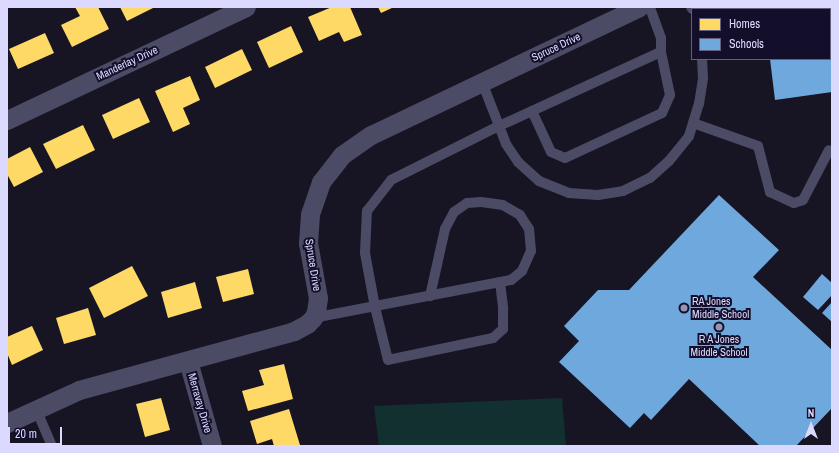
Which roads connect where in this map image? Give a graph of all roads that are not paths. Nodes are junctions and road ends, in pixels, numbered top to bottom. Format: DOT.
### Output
graph roads {
  1 [pos="246,7"];
  2 [pos="639,7"];
  3 [pos="650,7"];
  4 [pos="661,52"];
  5 [pos="702,60"];
  6 [pos="482,82"];
  7 [pos="532,111"];
  8 [pos="7,120"];
  9 [pos="693,123"];
  10 [pos="499,126"];
  11 [pos="829,150"];
  12 [pos="500,282"];
  13 [pos="430,296"];
  14 [pos="375,307"];
  15 [pos="314,318"];
  16 [pos="188,361"];
  17 [pos="36,409"];
  18 [pos="7,423"];
  19 [pos="52,446"];
  20 [pos="212,446"];
  1 -- 8 [label="street, Manderlay Drive"];
  2 -- 6 [label="street, Spruce Drive"];
  3 -- 4 [label="lane"];
  4 -- 7 [label="lane"];
  4 -- 7 [label="lane"];
  5 -- 9 [label="lane"];
  6 -- 10 [label="lane"];
  6 -- 15 [label="street, Spruce Drive"];
  7 -- 10 [label="lane"];
  9 -- 10 [label="lane"];
  9 -- 11 [label="lane"];
  10 -- 14 [label="lane"];
  12 -- 13 [label="lane"];
  12 -- 13 [label="lane"];
  12 -- 14 [label="lane"];
  13 -- 14 [label="lane"];
  14 -- 15 [label="lane"];
  15 -- 16 [label="street"];
  16 -- 17 [label="street"];
  16 -- 20 [label="street, Merravay Drive"];
  17 -- 18 [label="street"];
  17 -- 19 [label="lane"];
}
